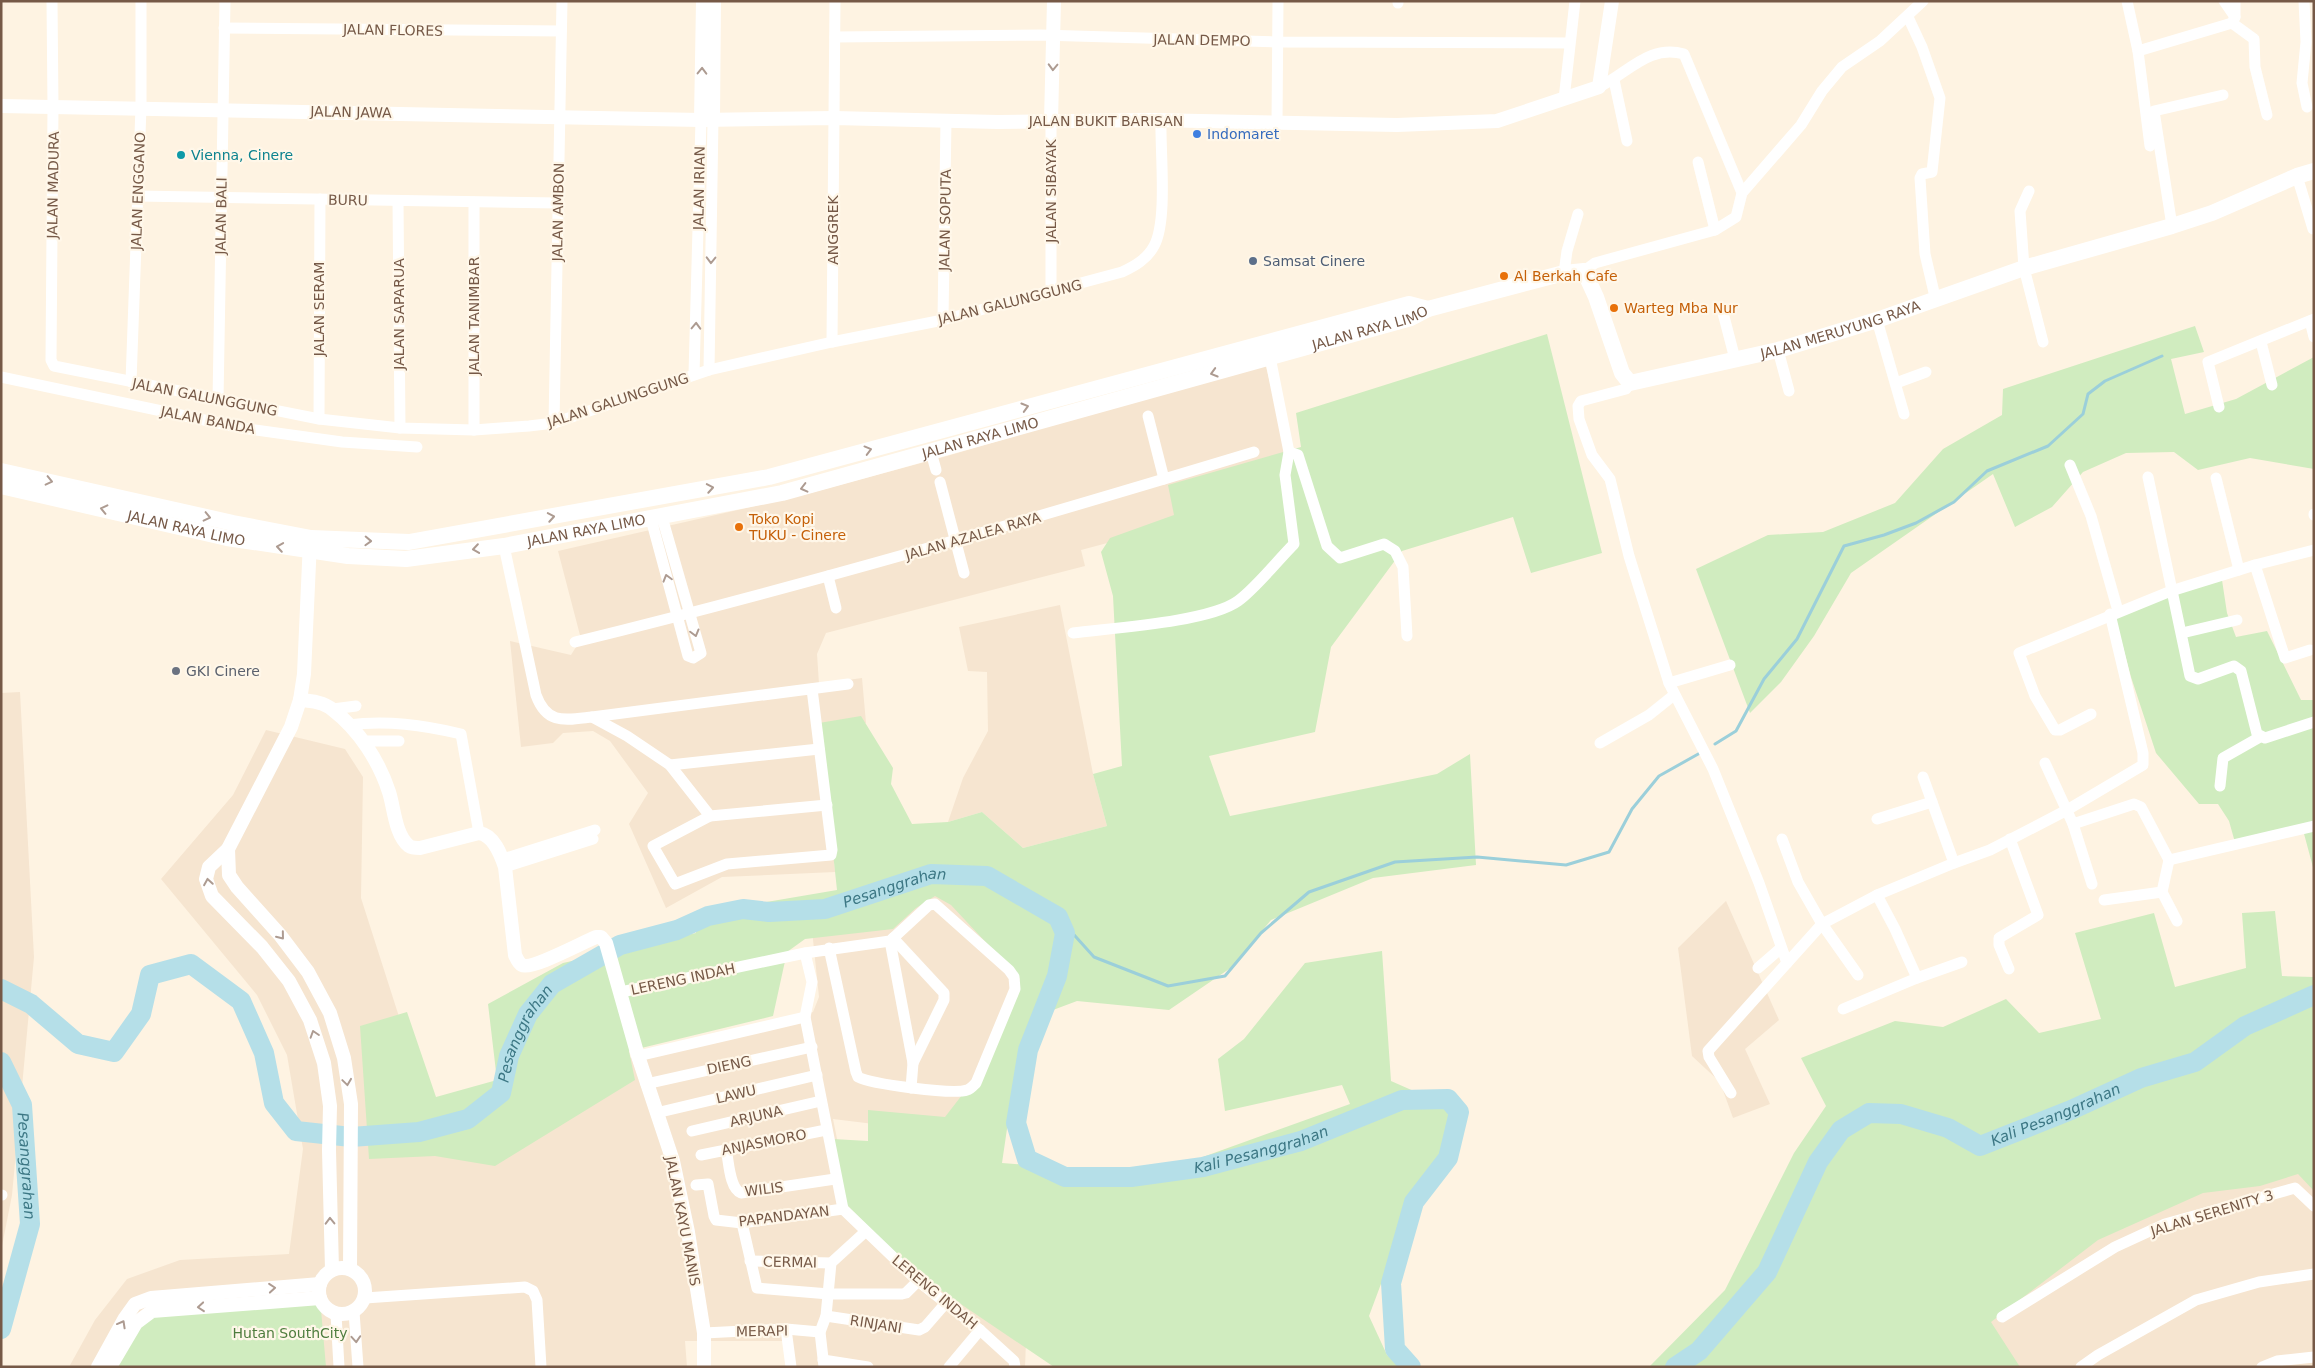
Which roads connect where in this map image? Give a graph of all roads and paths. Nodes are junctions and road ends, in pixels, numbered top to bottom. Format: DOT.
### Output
graph roads {
  1 [pos="52,1"];
  2 [pos="141,1"];
  3 [pos="225,1"];
  4 [pos="562,1"];
  5 [pos="703,1"];
  6 [pos="714,1"];
  7 [pos="835,1"];
  8 [pos="1054,1"];
  9 [pos="1278,1"];
  10 [pos="1575,1"];
  11 [pos="1612,1"];
  12 [pos="1924,1"];
  13 [pos="2127,1"];
  14 [pos="2224,1"];
  15 [pos="2235,1"];
  16 [pos="2304,1"];
  17 [pos="1908,17"];
  18 [pos="2233,20"];
  19 [pos="224,28"];
  20 [pos="561,31"];
  21 [pos="1054,36"];
  22 [pos="835,37"];
  23 [pos="1278,42"];
  24 [pos="2310,42"];
  25 [pos="1569,43"];
  26 [pos="2138,50"];
  27 [pos="1614,80"];
  28 [pos="1599,87"];
  29 [pos="2223,95"];
  30 [pos="1564,99"];
  31 [pos="1,106"];
  32 [pos="2307,107"];
  33 [pos="53,108"];
  34 [pos="141,108"];
  35 [pos="223,109"];
  36 [pos="2267,115"];
  37 [pos="560,116"];
  38 [pos="834,118"];
  39 [pos="707,119"];
  40 [pos="946,120"];
  41 [pos="1161,120"];
  42 [pos="1051,121"];
  43 [pos="1277,122"];
  44 [pos="1626,141"];
  45 [pos="2150,146"];
  46 [pos="1698,162"];
  47 [pos="2314,171"];
  48 [pos="2297,176"];
  49 [pos="2029,191"];
  50 [pos="1742,193"];
  51 [pos="138,196"];
  52 [pos="222,198"];
  53 [pos="320,199"];
  54 [pos="398,201"];
  55 [pos="474,202"];
  56 [pos="558,203"];
  57 [pos="1578,214"];
  58 [pos="2172,226"];
  59 [pos="2313,229"];
  60 [pos="1716,230"];
  61 [pos="2024,268"];
  62 [pos="1584,271"];
  63 [pos="1564,273"];
  64 [pos="1050,292"];
  65 [pos="1936,301"];
  66 [pos="1428,309"];
  67 [pos="1722,309"];
  68 [pos="943,320"];
  69 [pos="1877,320"];
  70 [pos="2312,320"];
  71 [pos="2314,337"];
  72 [pos="832,342"];
  73 [pos="2043,342"];
  74 [pos="2261,342"];
  75 [pos="1778,350"];
  76 [pos="1270,357"];
  77 [pos="1237,359"];
  78 [pos="1736,359"];
  79 [pos="56,368"];
  80 [pos="709,370"];
  81 [pos="1926,372"];
  82 [pos="694,374"];
  83 [pos="1,377"];
  84 [pos="131,382"];
  85 [pos="1630,383"];
  86 [pos="1896,383"];
  87 [pos="2272,385"];
  88 [pos="1789,390"];
  89 [pos="218,400"];
  90 [pos="2219,407"];
  91 [pos="1904,414"];
  92 [pos="1148,416"];
  93 [pos="319,419"];
  94 [pos="554,423"];
  95 [pos="400,428"];
  96 [pos="953,428"];
  97 [pos="474,430"];
  98 [pos="957,445"];
  99 [pos="418,448"];
  100 [pos="931,452"];
  101 [pos="1254,452"];
  102 [pos="1289,452"];
  103 [pos="2070,465"];
  104 [pos="936,470"];
  105 [pos="1,471"];
  106 [pos="2148,477"];
  107 [pos="2216,478"];
  108 [pos="1164,479"];
  109 [pos="940,482"];
  110 [pos="1,486"];
  111 [pos="657,518"];
  112 [pos="956,541"];
  113 [pos="310,545"];
  114 [pos="504,546"];
  115 [pos="2314,550"];
  116 [pos="2255,565"];
  117 [pos="2239,570"];
  118 [pos="964,572"];
  119 [pos="828,576"];
  120 [pos="2171,591"];
  121 [pos="836,608"];
  122 [pos="690,613"];
  123 [pos="2114,613"];
  124 [pos="678,617"];
  125 [pos="2237,620"];
  126 [pos="1073,633"];
  127 [pos="2182,633"];
  128 [pos="1407,636"];
  129 [pos="575,642"];
  130 [pos="2310,650"];
  131 [pos="1730,665"];
  132 [pos="1669,683"];
  133 [pos="848,684"];
  134 [pos="812,689"];
  135 [pos="1674,694"];
  136 [pos="300,700"];
  137 [pos="356,706"];
  138 [pos="332,709"];
  139 [pos="2091,714"];
  140 [pos="592,717"];
  141 [pos="2314,722"];
  142 [pos="348,725"];
  143 [pos="2260,737"];
  144 [pos="363,741"];
  145 [pos="399,741"];
  146 [pos="1600,743"];
  147 [pos="820,749"];
  148 [pos="2045,763"];
  149 [pos="670,765"];
  150 [pos="1923,777"];
  151 [pos="2220,786"];
  152 [pos="1932,802"];
  153 [pos="827,805"];
  154 [pos="2067,810"];
  155 [pos="710,816"];
  156 [pos="1877,819"];
  157 [pos="2073,824"];
  158 [pos="2314,826"];
  159 [pos="479,833"];
  160 [pos="594,834"];
  161 [pos="2010,839"];
  162 [pos="1782,840"];
  163 [pos="228,849"];
  164 [pos="2169,860"];
  165 [pos="504,863"];
  166 [pos="1954,863"];
  167 [pos="2092,884"];
  168 [pos="2162,892"];
  169 [pos="1877,895"];
  170 [pos="2104,900"];
  171 [pos="2177,921"];
  172 [pos="1822,924"];
  173 [pos="891,939"];
  174 [pos="829,948"];
  175 [pos="1781,948"];
  176 [pos="805,953"];
  177 [pos="1962,962"];
  178 [pos="1787,963"];
  179 [pos="1758,968"];
  180 [pos="2009,969"];
  181 [pos="1858,975"];
  182 [pos="1918,978"];
  183 [pos="621,992"];
  184 [pos="1843,1008"];
  185 [pos="805,1017"];
  186 [pos="812,1047"];
  187 [pos="638,1056"];
  188 [pos="913,1063"];
  189 [pos="817,1075"];
  190 [pos="646,1084"];
  191 [pos="911,1088"];
  192 [pos="1732,1093"];
  193 [pos="821,1101"];
  194 [pos="656,1113"];
  195 [pos="826,1130"];
  196 [pos="692,1131"];
  197 [pos="726,1150"];
  198 [pos="701,1154"];
  199 [pos="835,1179"];
  200 [pos="696,1185"];
  201 [pos="2314,1206"];
  202 [pos="843,1209"];
  203 [pos="742,1223"];
  204 [pos="865,1232"];
  205 [pos="750,1261"];
  206 [pos="830,1263"];
  207 [pos="350,1268"];
  208 [pos="332,1270"];
  209 [pos="2314,1274"];
  210 [pos="918,1281"];
  211 [pos="320,1291"];
  212 [pos="829,1294"];
  213 [pos="365,1298"];
  214 [pos="945,1304"];
  215 [pos="354,1312"];
  216 [pos="336,1314"];
  217 [pos="826,1316"];
  218 [pos="2002,1317"];
  219 [pos="786,1330"];
  220 [pos="980,1330"];
  221 [pos="820,1332"];
  222 [pos="704,1333"];
  223 [pos="2314,1357"];
  224 [pos="824,1363"];
  225 [pos="98,1367"];
  226 [pos="110,1367"];
  227 [pos="339,1367"];
  228 [pos="358,1367"];
  229 [pos="541,1367"];
  230 [pos="704,1367"];
  231 [pos="792,1367"];
  232 [pos="868,1367"];
  233 [pos="949,1367"];
  234 [pos="1015,1367"];
  235 [pos="2081,1367"];
  236 [pos="2262,1367"];
  1 -- 33 [label="street, JALAN MADURA"];
  2 -- 34 [label="street, JALAN ENGGANO"];
  3 -- 19 [label="street, JALAN BALI"];
  4 -- 20 [label="street, JALAN AMBON"];
  39 -- 5 [label="street, JALAN IRIAN, one-way"];
  6 -- 39 [label="street, JALAN IRIAN"];
  7 -- 22 [label="street, ANGGREK"];
  8 -- 21 [label="street, JALAN SIBAYAK"];
  9 -- 23 [label="street"];
  10 -- 25 [label="street"];
  11 -- 28 [label="street"];
  12 -- 17 [label="street"];
  13 -- 26 [label="street"];
  14 -- 18 [label="street"];
  15 -- 18 [label="street"];
  16 -- 24 [label="street"];
  17 -- 50 [label="street"];
  17 -- 65 [label="street"];
  18 -- 26 [label="street"];
  18 -- 36 [label="street"];
  19 -- 20 [label="street, JALAN FLORES"];
  19 -- 35 [label="street, JALAN BALI"];
  20 -- 37 [label="street, JALAN AMBON"];
  21 -- 22 [label="street, JALAN DEMPO"];
  21 -- 23 [label="street, JALAN DEMPO"];
  21 -- 42 [label="street, JALAN SIBAYAK, one-way"];
  22 -- 38 [label="street, ANGGREK"];
  23 -- 25 [label="street, JALAN DEMPO"];
  23 -- 43 [label="street"];
  24 -- 32 [label="street"];
  25 -- 30 [label="street"];
  26 -- 45 [label="street"];
  27 -- 28 [label="street"];
  27 -- 44 [label="street"];
  27 -- 50 [label="street"];
  28 -- 30 [label="street, JALAN BUKIT BARISAN"];
  29 -- 58 [label="street"];
  30 -- 43 [label="street, JALAN BUKIT BARISAN"];
  31 -- 33 [label="street, JALAN JAWA"];
  33 -- 34 [label="street, JALAN JAWA"];
  33 -- 79 [label="street, JALAN MADURA"];
  34 -- 35 [label="street, JALAN JAWA"];
  34 -- 51 [label="street, JALAN ENGGANO"];
  35 -- 37 [label="street, JALAN JAWA"];
  35 -- 52 [label="street, JALAN BALI"];
  37 -- 39 [label="street, JALAN JAWA"];
  37 -- 56 [label="street, JALAN AMBON"];
  38 -- 39 [label="street, JALAN BUKIT BARISAN"];
  38 -- 40 [label="street, JALAN BUKIT BARISAN"];
  38 -- 72 [label="street, ANGGREK"];
  39 -- 80 [label="street, JALAN IRIAN, one-way"];
  82 -- 39 [label="street, JALAN IRIAN, one-way"];
  40 -- 42 [label="street, JALAN BUKIT BARISAN"];
  40 -- 68 [label="street, JALAN SOPUTA"];
  41 -- 42 [label="street, JALAN BUKIT BARISAN"];
  41 -- 43 [label="street, JALAN BUKIT BARISAN"];
  41 -- 64 [label="street, JALAN GALUNGGUNG"];
  42 -- 64 [label="street, JALAN SIBAYAK"];
  46 -- 60 [label="street"];
  47 -- 48 [label="main road, JALAN MERUYUNG RAYA"];
  48 -- 58 [label="main road, JALAN MERUYUNG RAYA"];
  48 -- 59 [label="street"];
  49 -- 61 [label="street"];
  50 -- 60 [label="street"];
  51 -- 52 [label="street, BURU"];
  51 -- 84 [label="street, JALAN ENGGANO"];
  52 -- 53 [label="street, BURU"];
  52 -- 89 [label="street, JALAN BALI"];
  53 -- 54 [label="street, BURU"];
  53 -- 93 [label="street, JALAN SERAM"];
  54 -- 55 [label="street, BURU"];
  54 -- 95 [label="street, JALAN SAPARUA"];
  55 -- 56 [label="street, BURU"];
  55 -- 97 [label="street, JALAN TANIMBAR"];
  56 -- 94 [label="street, JALAN AMBON"];
  57 -- 63 [label="street"];
  58 -- 61 [label="main road, JALAN MERUYUNG RAYA"];
  60 -- 62 [label="street"];
  61 -- 65 [label="main road, JALAN MERUYUNG RAYA"];
  61 -- 73 [label="street"];
  62 -- 63 [label="main road"];
  62 -- 85 [label="main road"];
  63 -- 66 [label="main road"];
  64 -- 68 [label="street, JALAN GALUNGGUNG"];
  65 -- 69 [label="main road, JALAN MERUYUNG RAYA"];
  66 -- 76 [label="main road, JALAN RAYA LIMO"];
  66 -- 77 [label="main road, JALAN RAYA LIMO"];
  67 -- 78 [label="street"];
  68 -- 72 [label="street, JALAN GALUNGGUNG"];
  69 -- 75 [label="main road, JALAN MERUYUNG RAYA"];
  69 -- 86 [label="street"];
  70 -- 71 [label="street"];
  70 -- 74 [label="street"];
  72 -- 80 [label="street, JALAN GALUNGGUNG"];
  74 -- 87 [label="street"];
  74 -- 90 [label="street"];
  75 -- 78 [label="main road, JALAN MERUYUNG RAYA"];
  75 -- 88 [label="street"];
  76 -- 77 [label="main road, JALAN RAYA LIMO"];
  76 -- 102 [label="street"];
  96 -- 77 [label="main road, JALAN RAYA LIMO, one-way"];
  77 -- 98 [label="main road, JALAN RAYA LIMO, one-way"];
  78 -- 85 [label="main road, JALAN MERUYUNG RAYA"];
  79 -- 84 [label="street, JALAN GALUNGGUNG"];
  80 -- 82 [label="street, JALAN GALUNGGUNG"];
  81 -- 86 [label="street"];
  82 -- 94 [label="street, JALAN GALUNGGUNG"];
  83 -- 99 [label="street, JALAN BANDA"];
  84 -- 89 [label="street, JALAN GALUNGGUNG"];
  85 -- 132 [label="street"];
  86 -- 91 [label="street"];
  89 -- 93 [label="street, JALAN GALUNGGUNG"];
  92 -- 108 [label="street"];
  93 -- 95 [label="street, JALAN GALUNGGUNG"];
  94 -- 97 [label="street, JALAN GALUNGGUNG"];
  95 -- 97 [label="street, JALAN GALUNGGUNG"];
  96 -- 98 [label="main road"];
  113 -- 96 [label="main road, JALAN RAYA LIMO, one-way"];
  98 -- 100 [label="main road, JALAN RAYA LIMO"];
  100 -- 104 [label="street"];
  100 -- 111 [label="main road, JALAN RAYA LIMO, one-way"];
  101 -- 108 [label="street, JALAN AZALEA RAYA"];
  102 -- 126 [label="street"];
  102 -- 128 [label="street"];
  103 -- 123 [label="street"];
  105 -- 113 [label="main road, JALAN RAYA LIMO, one-way"];
  106 -- 120 [label="street"];
  107 -- 117 [label="street"];
  108 -- 112 [label="street, JALAN AZALEA RAYA"];
  109 -- 112 [label="street"];
  113 -- 110 [label="main road, JALAN RAYA LIMO, one-way"];
  111 -- 114 [label="main road, JALAN RAYA LIMO"];
  111 -- 122 [label="street"];
  124 -- 111 [label="street, one-way"];
  112 -- 118 [label="street"];
  112 -- 119 [label="street, JALAN AZALEA RAYA"];
  114 -- 113 [label="main road, JALAN RAYA LIMO, one-way"];
  113 -- 136 [label="street"];
  114 -- 140 [label="street"];
  115 -- 116 [label="street"];
  116 -- 117 [label="street"];
  116 -- 130 [label="street"];
  117 -- 120 [label="street"];
  119 -- 121 [label="street"];
  119 -- 122 [label="street, JALAN AZALEA RAYA"];
  120 -- 123 [label="street"];
  120 -- 127 [label="street"];
  122 -- 124 [label="street, JALAN AZALEA RAYA"];
  122 -- 124 [label="street, one-way"];
  123 -- 139 [label="street"];
  123 -- 154 [label="street"];
  124 -- 129 [label="street, JALAN AZALEA RAYA"];
  125 -- 127 [label="street"];
  127 -- 143 [label="street"];
  131 -- 132 [label="street"];
  132 -- 135 [label="street"];
  133 -- 134 [label="street"];
  134 -- 140 [label="street"];
  134 -- 147 [label="street"];
  135 -- 146 [label="street"];
  135 -- 175 [label="street"];
  136 -- 138 [label="street"];
  136 -- 163 [label="street"];
  137 -- 138 [label="street"];
  138 -- 142 [label="street"];
  140 -- 149 [label="street"];
  141 -- 143 [label="street"];
  142 -- 144 [label="street"];
  142 -- 159 [label="street"];
  143 -- 151 [label="street"];
  144 -- 145 [label="street"];
  144 -- 159 [label="street"];
  147 -- 149 [label="street"];
  147 -- 153 [label="street"];
  148 -- 154 [label="street"];
  149 -- 155 [label="street"];
  150 -- 152 [label="street"];
  152 -- 156 [label="street"];
  152 -- 166 [label="street"];
  153 -- 155 [label="street"];
  153 -- 155 [label="street"];
  154 -- 157 [label="street"];
  154 -- 161 [label="street"];
  157 -- 164 [label="street"];
  157 -- 167 [label="street"];
  158 -- 164 [label="street"];
  159 -- 165 [label="street, LERENG INDAH"];
  160 -- 165 [label="street"];
  161 -- 166 [label="street"];
  161 -- 180 [label="street"];
  162 -- 172 [label="street"];
  163 -- 207 [label="street, one-way"];
  208 -- 163 [label="street, one-way"];
  164 -- 168 [label="street"];
  165 -- 183 [label="street, LERENG INDAH"];
  166 -- 169 [label="street"];
  168 -- 170 [label="street"];
  168 -- 171 [label="street"];
  169 -- 172 [label="street"];
  169 -- 182 [label="street"];
  172 -- 178 [label="street"];
  172 -- 181 [label="street"];
  173 -- 174 [label="street"];
  173 -- 188 [label="street"];
  173 -- 188 [label="street"];
  173 -- 191 [label="street"];
  174 -- 176 [label="street"];
  174 -- 191 [label="street"];
  175 -- 178 [label="street"];
  175 -- 179 [label="street"];
  176 -- 183 [label="street, LERENG INDAH"];
  176 -- 185 [label="street, LERENG INDAH"];
  177 -- 182 [label="street"];
  178 -- 192 [label="street"];
  182 -- 184 [label="street"];
  183 -- 187 [label="street, JALAN KAYU MANIS"];
  185 -- 186 [label="street, LERENG INDAH"];
  185 -- 187 [label="street"];
  186 -- 189 [label="street, LERENG INDAH"];
  186 -- 190 [label="street, DIENG"];
  187 -- 190 [label="street, JALAN KAYU MANIS"];
  188 -- 191 [label="street"];
  189 -- 193 [label="street, LERENG INDAH"];
  189 -- 194 [label="street, LAWU"];
  190 -- 194 [label="street, JALAN KAYU MANIS"];
  193 -- 195 [label="street, LERENG INDAH"];
  193 -- 196 [label="street, ARJUNA"];
  194 -- 222 [label="street, JALAN KAYU MANIS"];
  195 -- 197 [label="street, ANJASMORO"];
  195 -- 199 [label="street, LERENG INDAH"];
  197 -- 198 [label="street, ANJASMORO"];
  197 -- 199 [label="street, WILIS"];
  199 -- 202 [label="street, LERENG INDAH"];
  200 -- 203 [label="street, PAPANDAYAN"];
  201 -- 218 [label="street, JALAN SERENITY 3"];
  202 -- 203 [label="street, PAPANDAYAN"];
  202 -- 204 [label="street, LERENG INDAH"];
  203 -- 205 [label="street"];
  204 -- 206 [label="street"];
  204 -- 210 [label="street, LERENG INDAH"];
  205 -- 206 [label="street, CERMAI"];
  205 -- 212 [label="street"];
  206 -- 212 [label="street"];
  207 -- 208 [label="street"];
  207 -- 213 [label="street"];
  208 -- 211 [label="street"];
  209 -- 235 [label="street"];
  210 -- 212 [label="street"];
  210 -- 214 [label="street, LERENG INDAH"];
  211 -- 216 [label="street"];
  225 -- 211 [label="street, one-way"];
  211 -- 226 [label="street, one-way"];
  212 -- 217 [label="street"];
  213 -- 215 [label="street"];
  213 -- 229 [label="street"];
  214 -- 217 [label="street, RINJANI"];
  214 -- 220 [label="street, LERENG INDAH"];
  215 -- 216 [label="street"];
  215 -- 228 [label="street, one-way"];
  216 -- 227 [label="street"];
  217 -- 221 [label="street"];
  219 -- 221 [label="street, MERAPI"];
  219 -- 222 [label="street, MERAPI"];
  219 -- 231 [label="street"];
  220 -- 233 [label="street"];
  220 -- 234 [label="street, LERENG INDAH"];
  221 -- 224 [label="street"];
  222 -- 230 [label="street, JALAN KAYU MANIS"];
  223 -- 236 [label="street"];
  224 -- 232 [label="street"];
}
